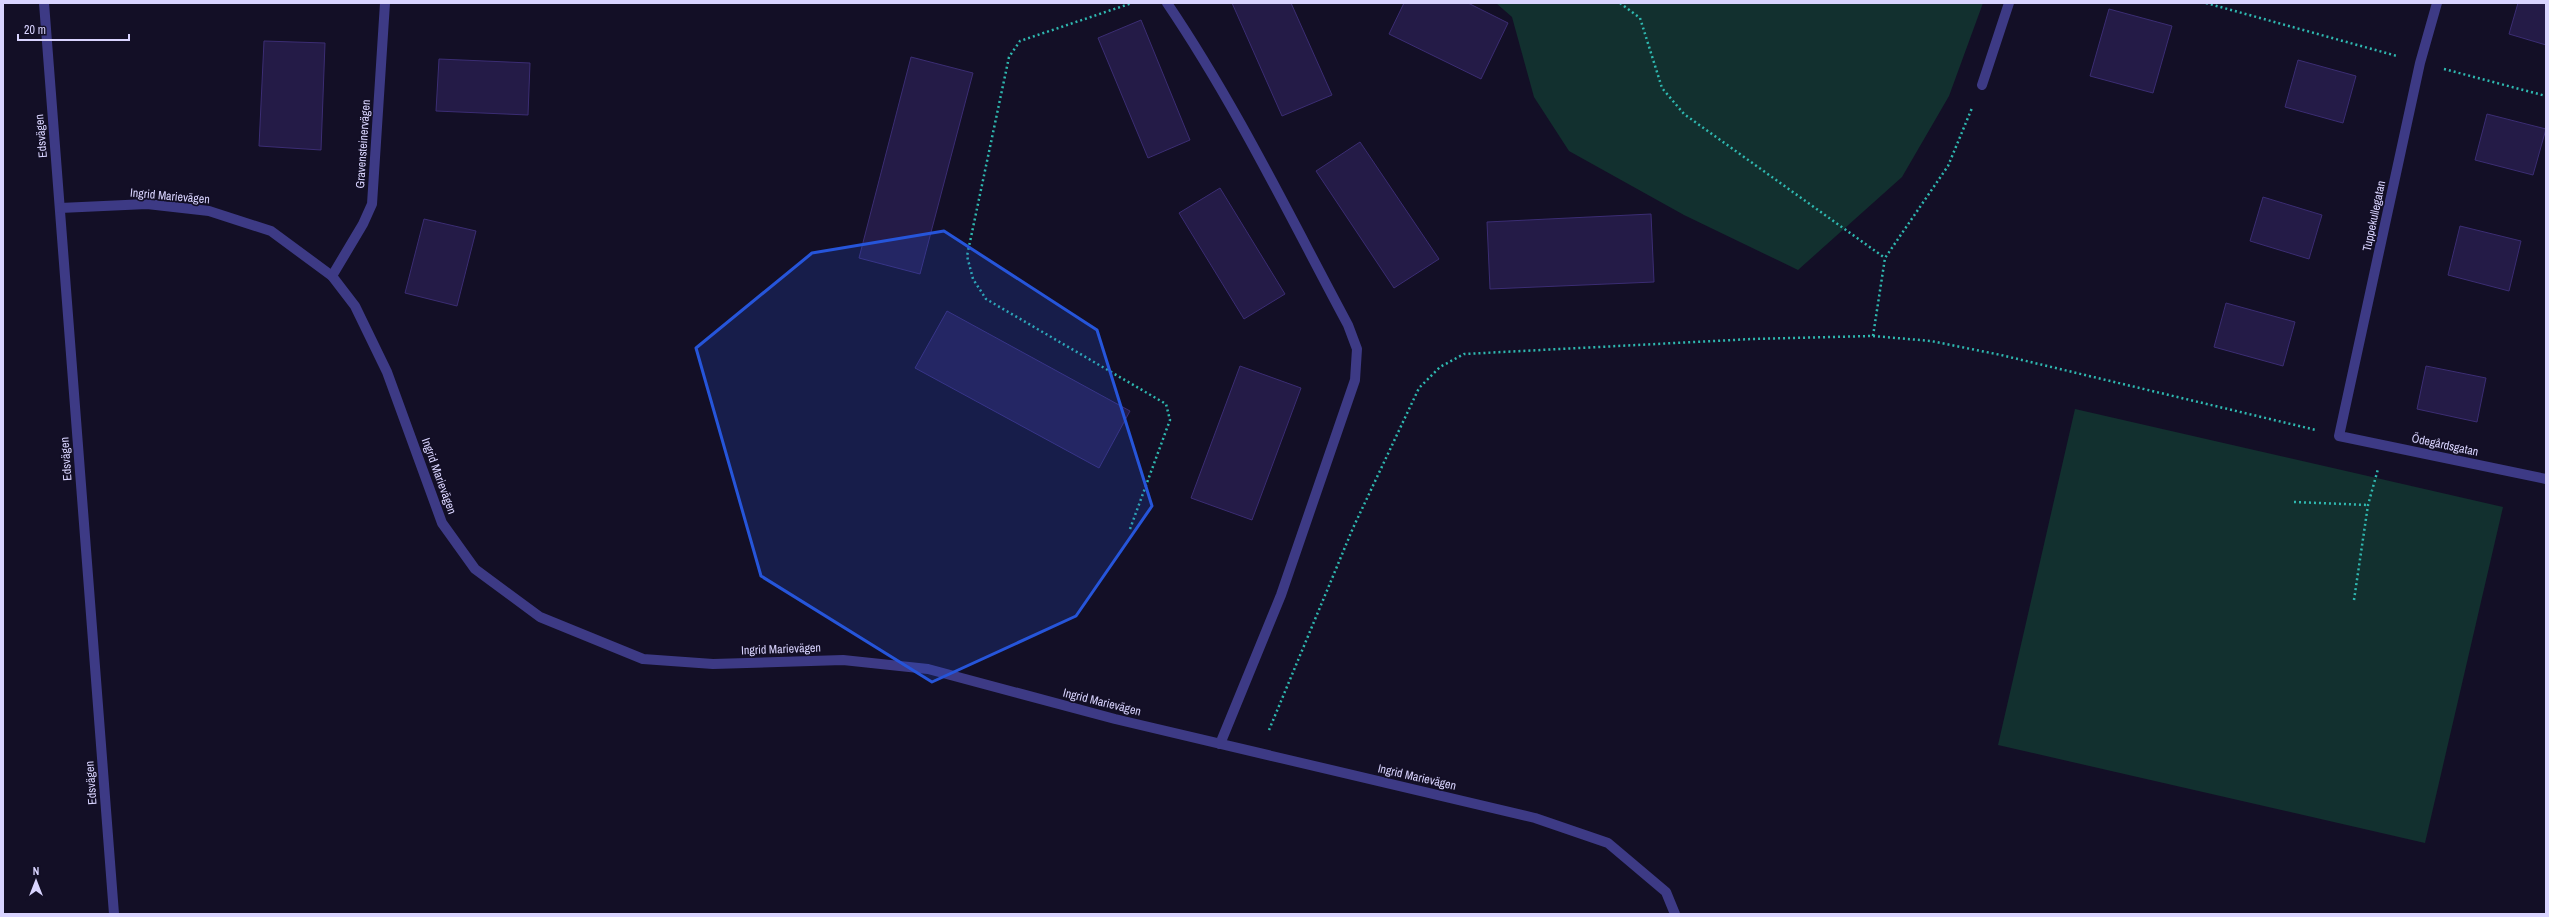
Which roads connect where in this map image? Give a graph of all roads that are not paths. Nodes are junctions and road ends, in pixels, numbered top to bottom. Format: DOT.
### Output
graph roads {
  1 [pos="44,3"];
  2 [pos="385,3"];
  3 [pos="1167,3"];
  4 [pos="2009,3"];
  5 [pos="2437,3"];
  6 [pos="1982,85"];
  7 [pos="60,208"];
  8 [pos="332,276"];
  9 [pos="2339,436"];
  10 [pos="2546,479"];
  11 [pos="1220,744"];
  12 [pos="114,914"];
  13 [pos="1675,914"];
  1 -- 7 [label="street, Edsvägen"];
  2 -- 8 [label="street, Gravensteinervägen"];
  3 -- 11 [label="street"];
  4 -- 6 [label="street"];
  5 -- 9 [label="street, Tuppekullegatan"];
  7 -- 8 [label="street, Ingrid Marievägen"];
  7 -- 12 [label="street, Edsvägen"];
  8 -- 11 [label="street, Ingrid Marievägen"];
  9 -- 10 [label="street, Ödegårdsgatan"];
  11 -- 13 [label="street, Ingrid Marievägen"];
}
